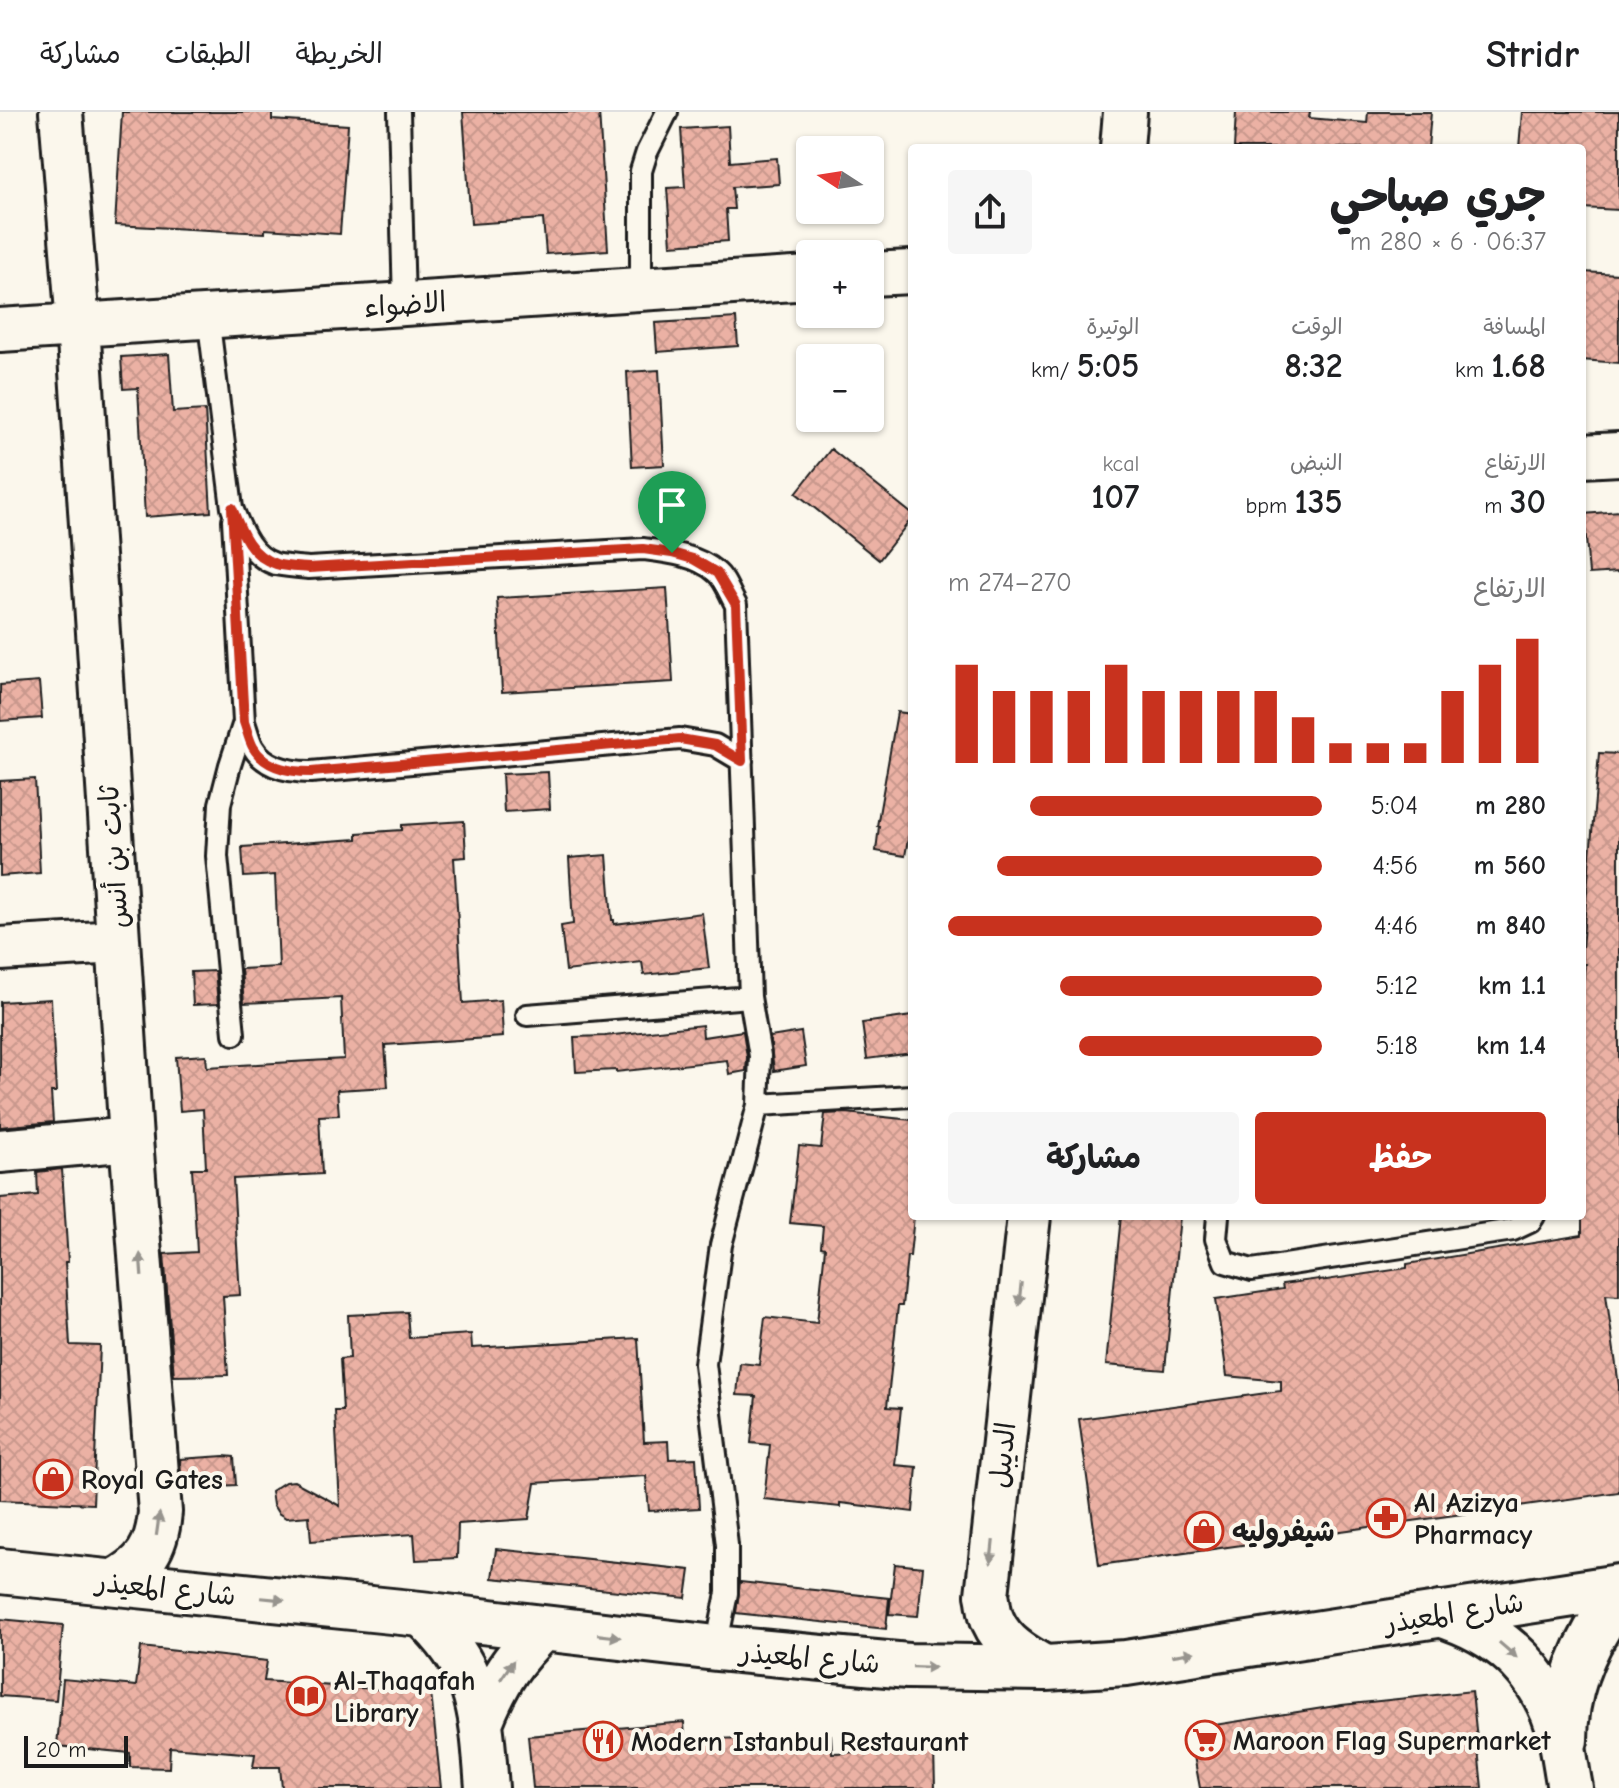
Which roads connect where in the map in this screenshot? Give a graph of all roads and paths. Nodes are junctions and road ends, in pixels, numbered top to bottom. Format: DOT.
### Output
graph roads {
  1 [pos="61,112"];
  2 [pos="399,112"];
  3 [pos="667,112"];
  4 [pos="1125,112"];
  5 [pos="1122,144"];
  6 [pos="908,272"];
  7 [pos="884,273"];
  8 [pos="796,279"];
  9 [pos="641,289"];
  10 [pos="404,304"];
  11 [pos="208,316"];
  12 [pos="78,325"];
  13 [pos="0,330"];
  14 [pos="1619,454"];
  15 [pos="1586,456"];
  16 [pos="232,508"];
  17 [pos="244,722"];
  18 [pos="742,761"];
  19 [pos="118,942"];
  20 [pos="0,949"];
  21 [pos="750,997"];
  22 [pos="527,1015"];
  23 [pos="234,1034"];
  24 [pos="908,1096"];
  25 [pos="758,1105"];
  26 [pos="131,1139"];
  27 [pos="0,1151"];
  28 [pos="1029,1220"];
  29 [pos="1218,1220"];
  30 [pos="1531,1220"];
  31 [pos="0,1571"];
  32 [pos="113,1582"];
  33 [pos="1619,1587"];
  34 [pos="1619,1597"];
  35 [pos="421,1614"];
  36 [pos="1440,1614"];
  37 [pos="544,1628"];
  38 [pos="716,1648"];
  39 [pos="1046,1668"];
  40 [pos="482,1720"];
  41 [pos="1567,1773"];
  42 [pos="487,1788"];
  1 -- 12 [label="street, ثابت بن أنس"];
  2 -- 10 [label="lane"];
  3 -- 9 [label="lane"];
  4 -- 5 [label="street"];
  6 -- 7 [label="street"];
  8 -- 9 [label="street, الاضواء"];
  9 -- 10 [label="street, الاضواء"];
  10 -- 11 [label="street, الاضواء"];
  11 -- 12 [label="street, الاضواء"];
  11 -- 16 [label="lane"];
  12 -- 13 [label="street, الاضواء"];
  12 -- 19 [label="street, ثابت بن أنس"];
  14 -- 15 [label="street"];
  16 -- 17 [label="lane"];
  16 -- 18 [label="lane"];
  17 -- 18 [label="lane"];
  17 -- 23 [label="lane"];
  18 -- 21 [label="lane"];
  19 -- 20 [label="street"];
  19 -- 26 [label="street, ثابت بن أنس"];
  21 -- 22 [label="lane"];
  21 -- 25 [label="lane"];
  24 -- 25 [label="lane"];
  25 -- 38 [label="lane"];
  26 -- 27 [label="street"];
  32 -- 26 [label="street, ثابت بن أنس, one-way"];
  28 -- 39 [label="street, الديبل, one-way"];
  29 -- 30 [label="lane"];
  31 -- 32 [label="street, شارع المعيذر"];
  32 -- 35 [label="street, شارع المعيذر, one-way"];
  33 -- 36 [label="street, شارع المعيذر"];
  34 -- 41 [label="street"];
  35 -- 37 [label="street, شارع المعيذر"];
  35 -- 40 [label="street"];
  39 -- 36 [label="street, شارع المعيذر, one-way"];
  36 -- 41 [label="street, one-way"];
  37 -- 38 [label="street, شارع المعيذر, one-way"];
  40 -- 37 [label="street, one-way"];
  38 -- 39 [label="street, شارع المعيذر, one-way"];
  40 -- 42 [label="street"];
}
